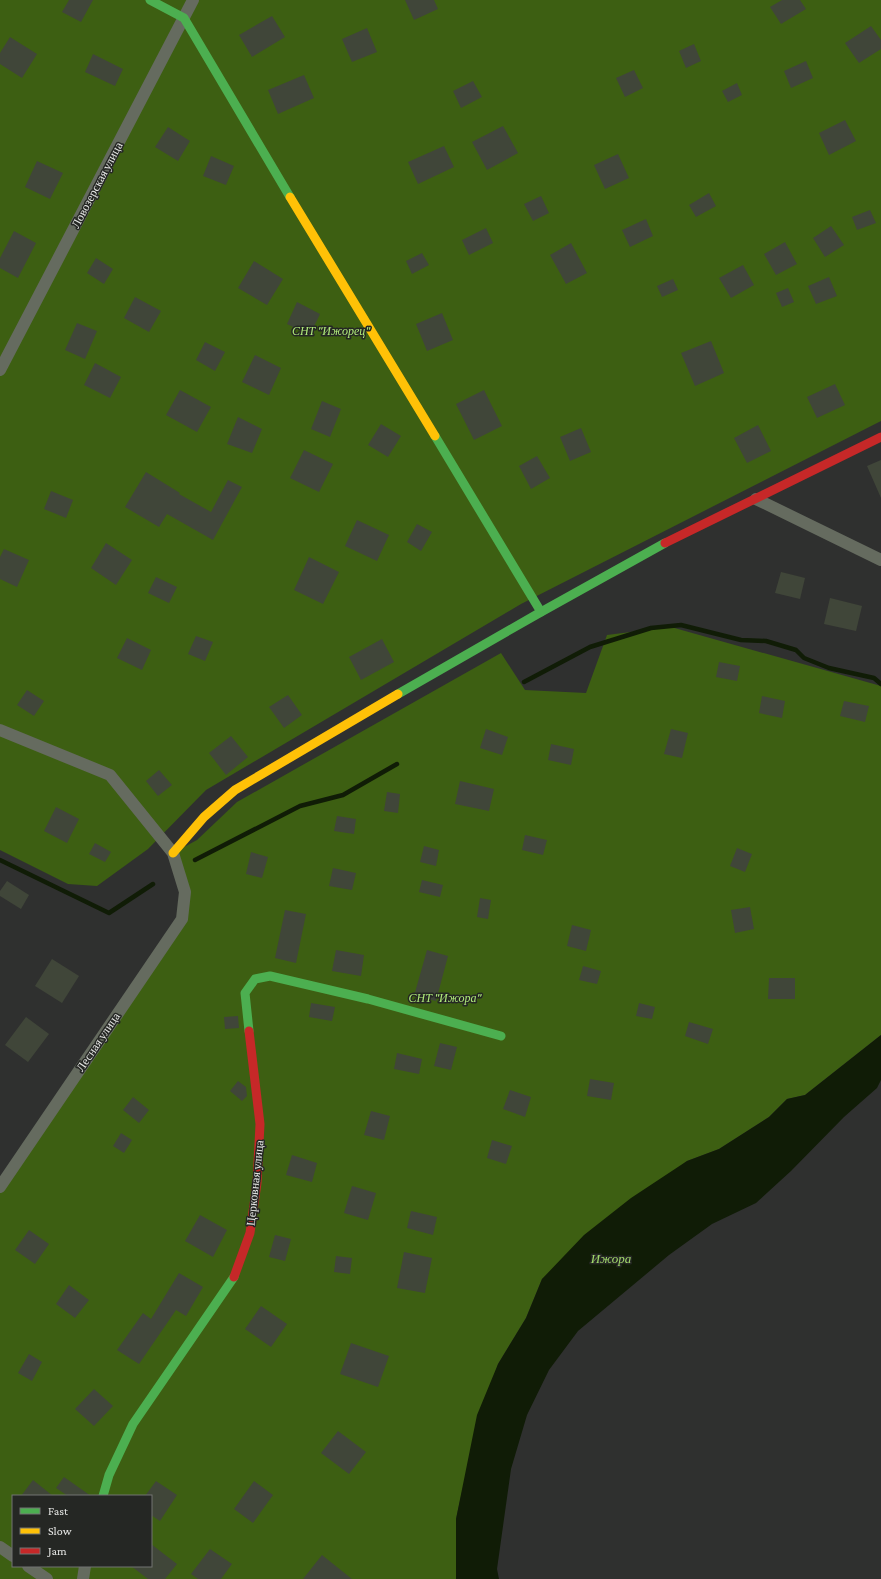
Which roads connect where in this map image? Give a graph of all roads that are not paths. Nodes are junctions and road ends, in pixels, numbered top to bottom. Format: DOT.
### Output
graph roads {
  1 [pos="150,0"];
  2 [pos="193,0"];
  3 [pos="184,18"];
  4 [pos="0,370"];
  5 [pos="881,437"];
  6 [pos="756,499"];
  7 [pos="881,560"];
  8 [pos="541,612"];
  9 [pos="0,730"];
  10 [pos="173,854"];
  11 [pos="501,1036"];
  12 [pos="0,1187"];
  13 [pos="103,1495"];
  14 [pos="0,1547"];
  15 [pos="12,1555"];
  16 [pos="29,1567"];
  17 [pos="85,1567"];
  18 [pos="47,1579"];
  19 [pos="83,1579"];
  1 -- 3 [label="street"];
  2 -- 3 [label="street, Ловозерская улица"];
  3 -- 4 [label="street, Ловозерская улица"];
  3 -- 8 [label="street"];
  5 -- 6 [label="street"];
  6 -- 7 [label="street"];
  6 -- 8 [label="street"];
  8 -- 10 [label="street"];
  9 -- 10 [label="street"];
  10 -- 12 [label="street, Лесная улица"];
  11 -- 13 [label="street, Церковная улица"];
  14 -- 15 [label="street"];
  16 -- 18 [label="street"];
  17 -- 19 [label="street"];
}
